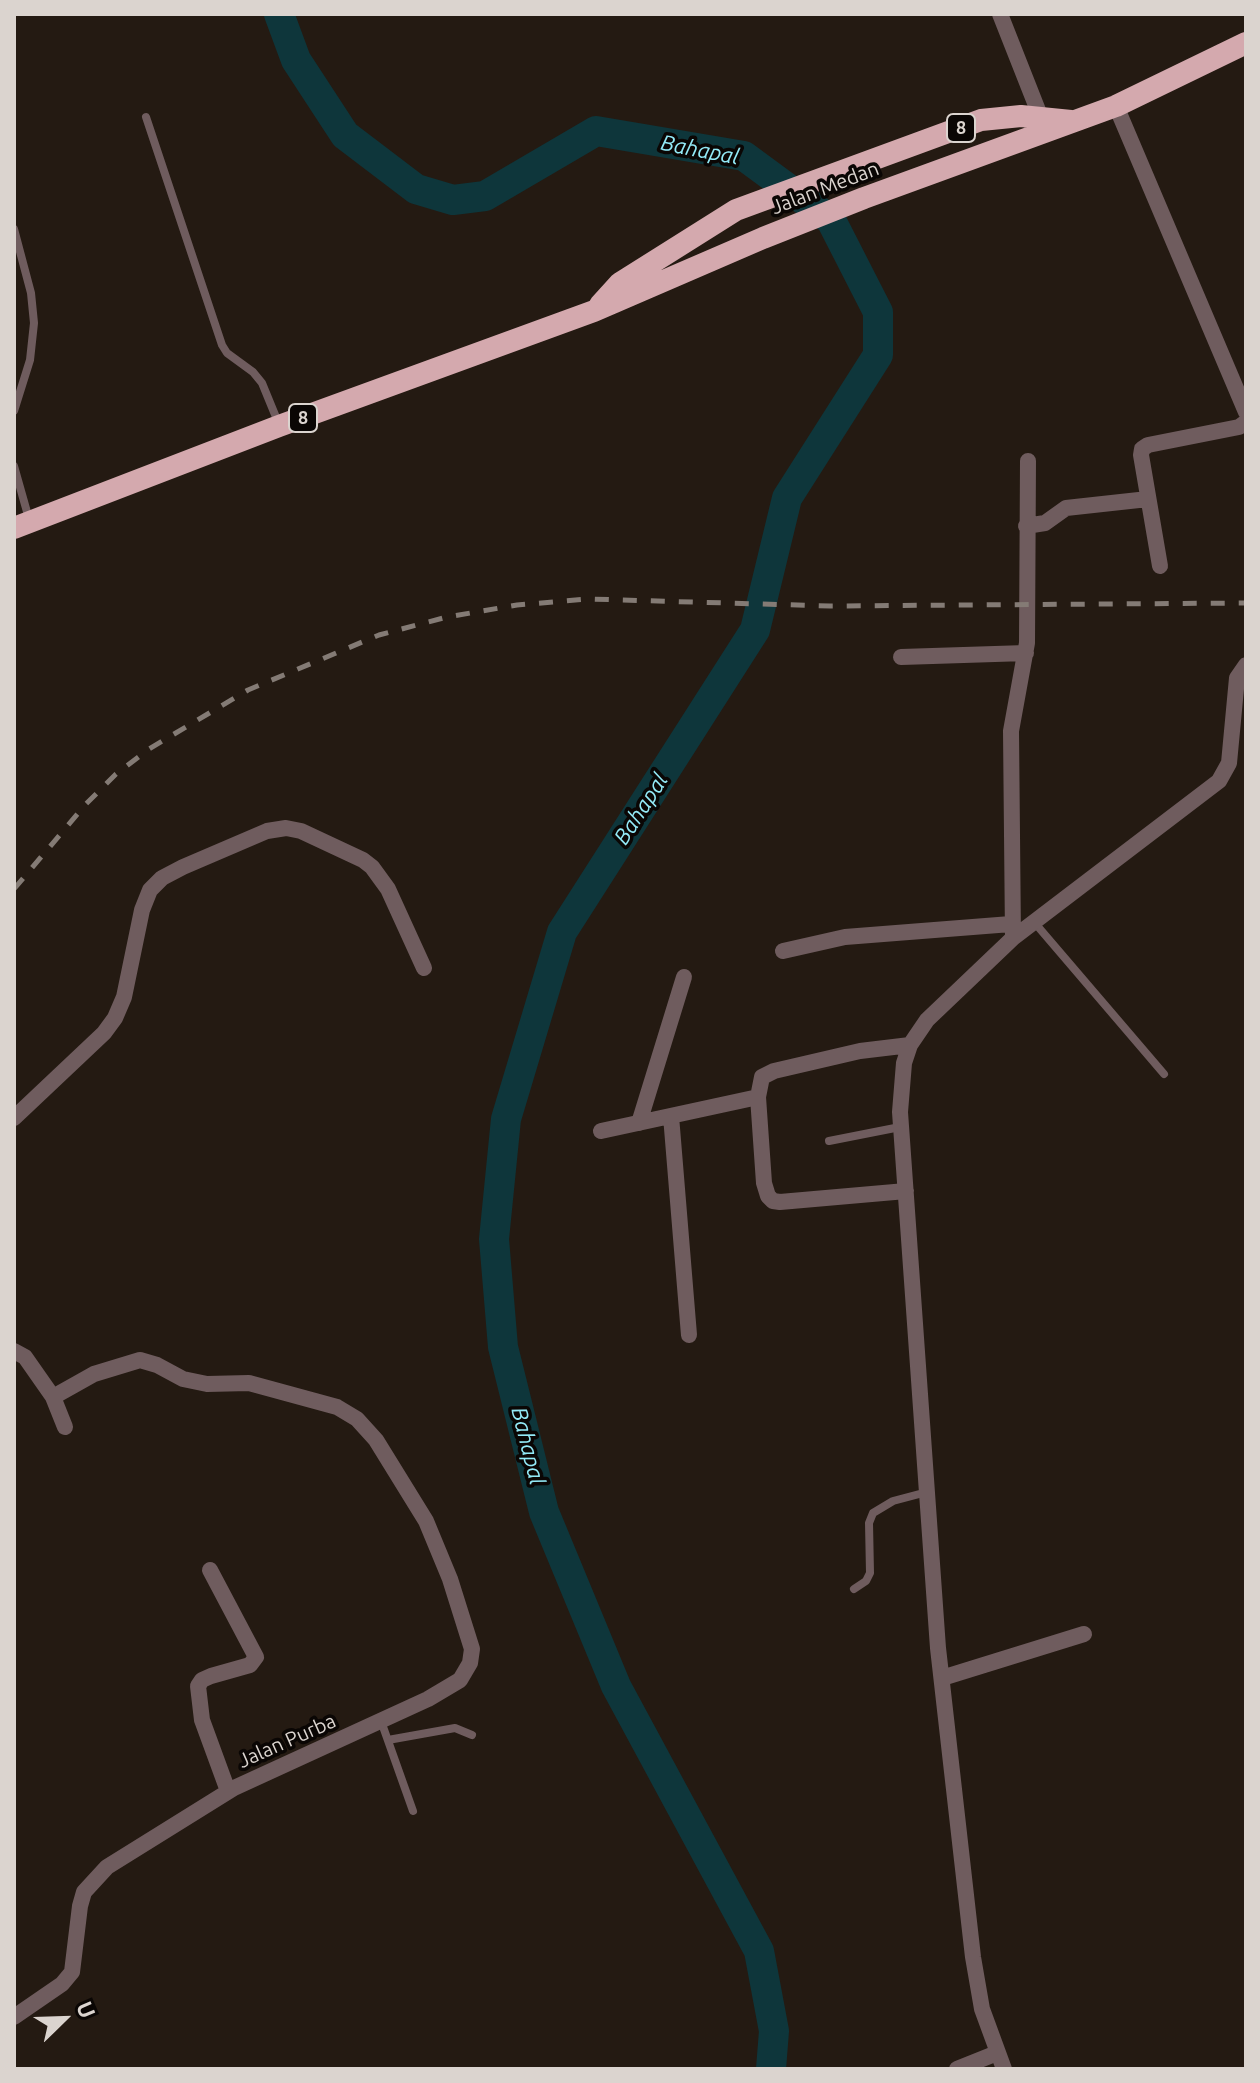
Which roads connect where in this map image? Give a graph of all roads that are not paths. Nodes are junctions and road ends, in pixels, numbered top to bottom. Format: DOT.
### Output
graph roads {
  1 [pos="1000,14"];
  2 [pos="1246,43"];
  3 [pos="1116,106"];
  4 [pos="146,117"];
  5 [pos="1041,118"];
  6 [pos="1078,121"];
  7 [pos="14,229"];
  8 [pos="594,311"];
  9 [pos="14,411"];
  10 [pos="1246,412"];
  11 [pos="1246,422"];
  12 [pos="279,426"];
  13 [pos="1028,461"];
  14 [pos="14,466"];
  15 [pos="1148,499"];
  16 [pos="22,525"];
  17 [pos="1026,526"];
  18 [pos="1160,566"];
  19 [pos="1026,653"];
  20 [pos="901,657"];
  21 [pos="1246,665"];
  22 [pos="1033,922"];
  23 [pos="1012,931"];
  24 [pos="783,951"];
  25 [pos="424,968"];
  26 [pos="684,977"];
  27 [pos="910,1045"];
  28 [pos="1164,1074"];
  29 [pos="758,1097"];
  30 [pos="671,1116"];
  31 [pos="14,1118"];
  32 [pos="639,1123"];
  33 [pos="901,1127"];
  34 [pos="601,1131"];
  35 [pos="829,1141"];
  36 [pos="906,1191"];
  37 [pos="689,1335"];
  38 [pos="14,1351"];
  39 [pos="53,1397"];
  40 [pos="65,1427"];
  41 [pos="928,1492"];
  42 [pos="210,1570"];
  43 [pos="854,1589"];
  44 [pos="1084,1634"];
  45 [pos="942,1678"];
  46 [pos="381,1721"];
  47 [pos="472,1735"];
  48 [pos="388,1740"];
  49 [pos="228,1791"];
  50 [pos="413,1811"];
  51 [pos="14,2017"];
  52 [pos="997,2053"];
  53 [pos="957,2069"];
  54 [pos="1004,2069"];
  1 -- 5 [label="street"];
  2 -- 3 [label="highway, 8"];
  3 -- 6 [label="highway, 8"];
  3 -- 10 [label="street"];
  4 -- 12 [label="lane"];
  5 -- 6 [label="highway, 8"];
  5 -- 8 [label="highway, 8"];
  6 -- 8 [label="highway, Jalan Medan / 8"];
  7 -- 9 [label="lane"];
  8 -- 12 [label="highway, 8"];
  11 -- 15 [label="street"];
  12 -- 16 [label="highway, 8"];
  13 -- 17 [label="street"];
  14 -- 16 [label="lane"];
  15 -- 17 [label="street"];
  15 -- 18 [label="street"];
  17 -- 19 [label="street"];
  19 -- 20 [label="street"];
  19 -- 23 [label="street"];
  21 -- 22 [label="street"];
  22 -- 23 [label="street"];
  22 -- 28 [label="lane"];
  23 -- 24 [label="street"];
  23 -- 27 [label="street"];
  25 -- 31 [label="street"];
  26 -- 32 [label="street"];
  27 -- 29 [label="street"];
  27 -- 33 [label="street"];
  29 -- 30 [label="street"];
  29 -- 36 [label="street"];
  30 -- 32 [label="street"];
  30 -- 37 [label="street"];
  32 -- 34 [label="street"];
  33 -- 35 [label="lane"];
  33 -- 36 [label="street"];
  36 -- 41 [label="street"];
  38 -- 39 [label="street"];
  39 -- 40 [label="street"];
  39 -- 46 [label="street, Jalan Purba"];
  41 -- 43 [label="lane"];
  41 -- 45 [label="street"];
  42 -- 49 [label="street"];
  44 -- 45 [label="street"];
  45 -- 52 [label="street"];
  46 -- 48 [label="lane"];
  46 -- 49 [label="street, Jalan Purba"];
  47 -- 48 [label="lane"];
  48 -- 50 [label="lane"];
  49 -- 51 [label="street, Jalan Purba"];
  52 -- 53 [label="street"];
  52 -- 54 [label="street"];
}
